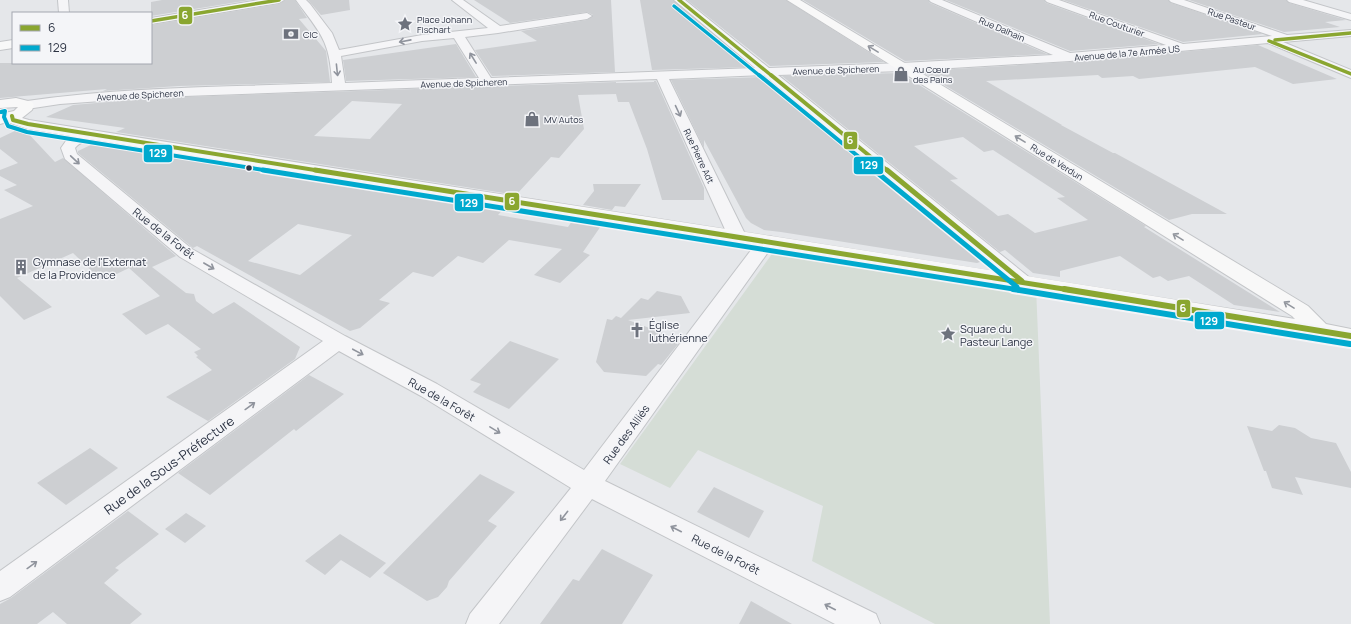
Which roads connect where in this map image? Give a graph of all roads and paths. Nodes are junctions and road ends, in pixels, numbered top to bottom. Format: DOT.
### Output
graph roads {
  1 [pos="63,0"];
  2 [pos="279,0"];
  3 [pos="301,0"];
  4 [pos="457,0"];
  5 [pos="679,0"];
  6 [pos="792,0"];
  7 [pos="934,0"];
  8 [pos="1050,0"];
  9 [pos="1174,0"];
  10 [pos="1292,0"];
  11 [pos="64,12"];
  12 [pos="586,16"];
  13 [pos="1351,17"];
  14 [pos="152,21"];
  15 [pos="498,30"];
  16 [pos="1351,33"];
  17 [pos="458,35"];
  18 [pos="1290,39"];
  19 [pos="1269,41"];
  20 [pos="12,44"];
  21 [pos="0,46"];
  22 [pos="1184,48"];
  23 [pos="335,54"];
  24 [pos="1070,58"];
  25 [pos="902,67"];
  26 [pos="768,72"];
  27 [pos="1351,74"];
  28 [pos="662,76"];
  29 [pos="488,82"];
  30 [pos="339,87"];
  31 [pos="27,105"];
  32 [pos="4,113"];
  33 [pos="28,124"];
  34 [pos="0,129"];
  35 [pos="88,134"];
  36 [pos="737,236"];
  37 [pos="767,241"];
  38 [pos="1023,282"];
  39 [pos="1318,330"];
  40 [pos="1351,336"];
  41 [pos="338,341"];
  42 [pos="588,485"];
  43 [pos="0,588"];
  44 [pos="481,624"];
  45 [pos="864,624"];
  1 -- 11 [label="street"];
  2 -- 14 [label="main road"];
  3 -- 23 [label="street"];
  4 -- 15 [label="street"];
  5 -- 26 [label="street"];
  25 -- 6 [label="main road, Rue de Verdun, one-way"];
  7 -- 24 [label="street, Rue Dalhain"];
  8 -- 22 [label="street, Rue Couturier"];
  9 -- 18 [label="street, Rue Pasteur"];
  10 -- 13 [label="street"];
  12 -- 15 [label="street"];
  15 -- 17 [label="street"];
  16 -- 18 [label="street, Avenue de la 7e Armée US"];
  17 -- 23 [label="street, one-way"];
  29 -- 17 [label="street, one-way"];
  18 -- 19 [label="street, Avenue de la 7e Armée US"];
  19 -- 22 [label="street, Avenue de la 7e Armée US"];
  19 -- 27 [label="street"];
  20 -- 21 [label="main road"];
  22 -- 24 [label="street, Avenue de la 7e Armée US"];
  23 -- 30 [label="street, one-way"];
  24 -- 25 [label="street, Avenue de la 7e Armée US"];
  25 -- 26 [label="street, Avenue de Spicheren"];
  39 -- 25 [label="main road, Rue de Verdun, one-way"];
  26 -- 28 [label="street, Avenue de Spicheren"];
  26 -- 38 [label="street"];
  28 -- 29 [label="street, Avenue de Spicheren"];
  28 -- 36 [label="street, Rue Pierre Adt, one-way"];
  29 -- 30 [label="street, Avenue de Spicheren"];
  30 -- 31 [label="street, Avenue de Spicheren"];
  31 -- 32 [label="main road"];
  32 -- 33 [label="main road"];
  33 -- 34 [label="main road"];
  33 -- 35 [label="main road"];
  35 -- 36 [label="main road"];
  35 -- 41 [label="street, Rue de la Forêt, one-way"];
  36 -- 37 [label="main road"];
  37 -- 38 [label="main road"];
  37 -- 42 [label="street, Rue des Alliés"];
  38 -- 39 [label="main road"];
  39 -- 40 [label="main road"];
  41 -- 42 [label="street, Rue de la Forêt, one-way"];
  43 -- 41 [label="street, Rue de la Sous-Préfecture, one-way"];
  42 -- 44 [label="street, Rue des Alliés, one-way"];
  45 -- 42 [label="street, Rue de la Forêt, one-way"];
}
